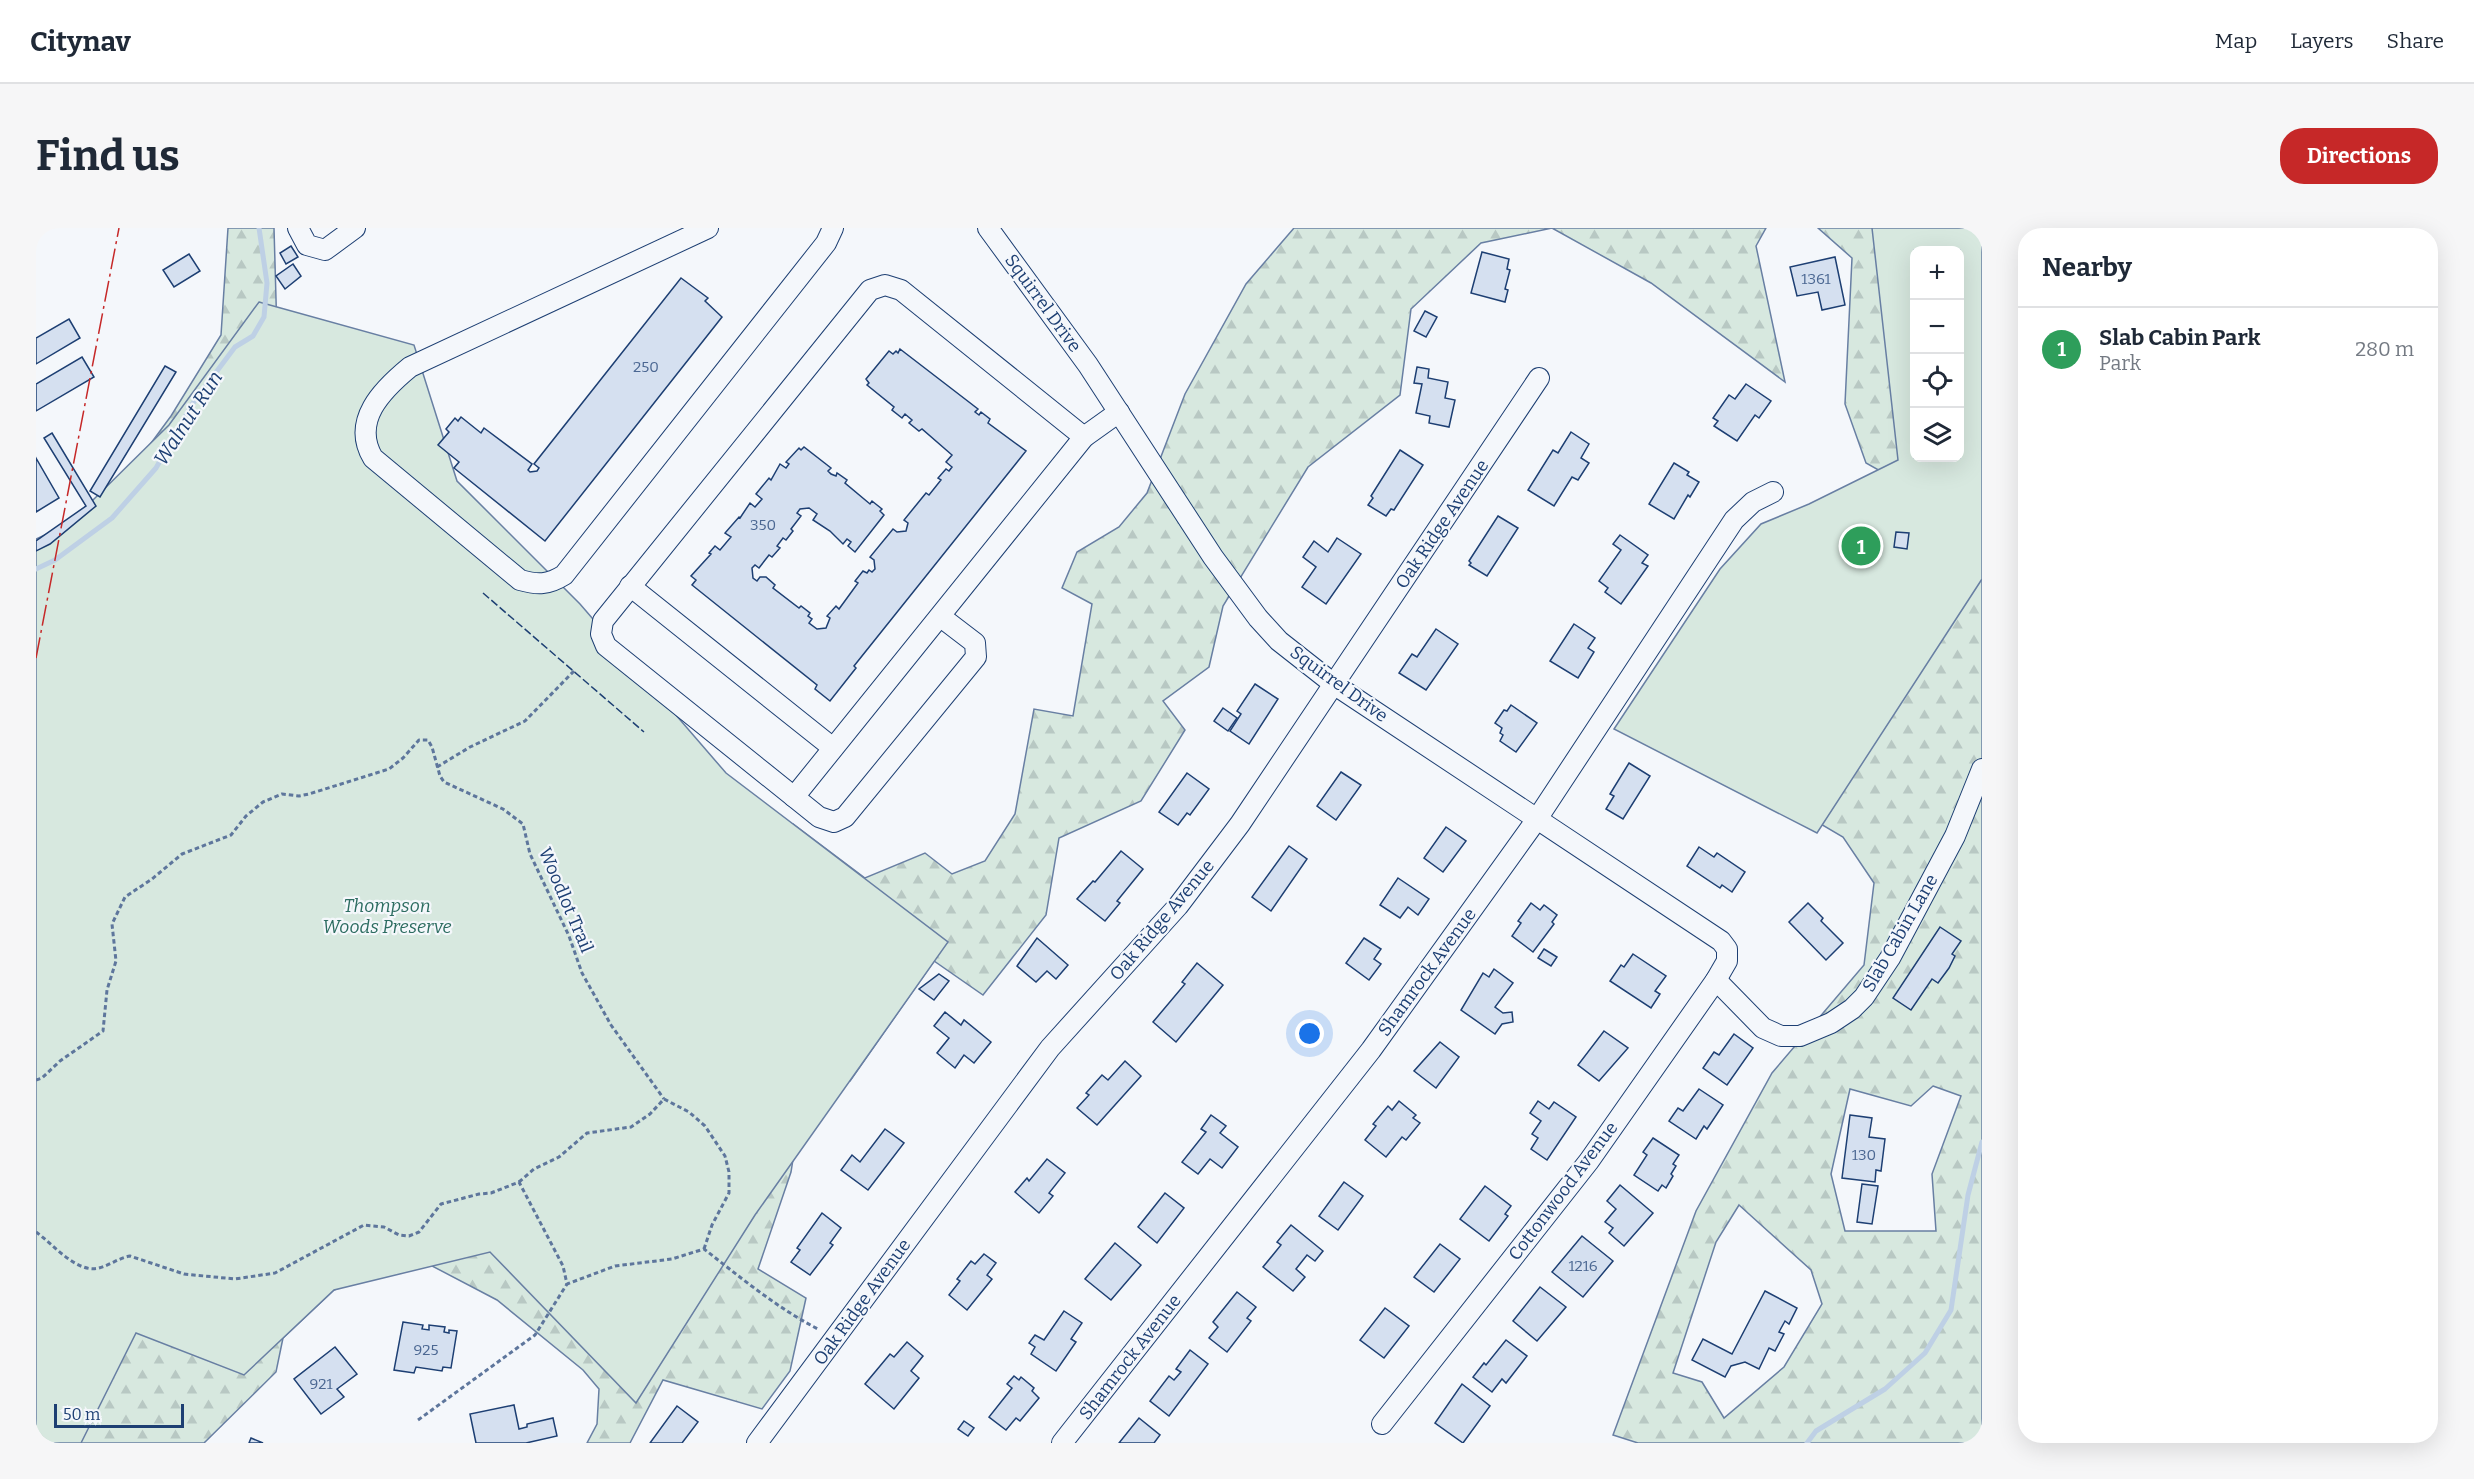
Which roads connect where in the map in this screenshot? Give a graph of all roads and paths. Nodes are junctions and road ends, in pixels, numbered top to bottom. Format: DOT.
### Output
graph roads {
  1 [pos="298,228"];
  2 [pos="355,228"];
  3 [pos="708,228"];
  4 [pos="833,228"];
  5 [pos="988,228"];
  6 [pos="1539,378"];
  7 [pos="1119,412"];
  8 [pos="1084,437"];
  9 [pos="1773,492"];
  10 [pos="630,586"];
  11 [pos="941,616"];
  12 [pos="574,671"];
  13 [pos="1335,685"];
  14 [pos="833,748"];
  15 [pos="436,767"];
  16 [pos="1982,769"];
  17 [pos="794,797"];
  18 [pos="1537,819"];
  19 [pos="1727,949"];
  20 [pos="1716,980"];
  21 [pos="36,1080"];
  22 [pos="664,1099"];
  23 [pos="519,1182"];
  24 [pos="36,1232"];
  25 [pos="704,1249"];
  26 [pos="567,1284"];
  27 [pos="836,1339"];
  28 [pos="418,1420"];
  29 [pos="1382,1424"];
  30 [pos="757,1443"];
  31 [pos="1062,1443"];
  1 -- 2 [label="street"];
  3 -- 4 [label="street"];
  5 -- 7 [label="street, Squirrel Drive"];
  6 -- 13 [label="street, Oak Ridge Avenue"];
  7 -- 8 [label="street"];
  7 -- 13 [label="street, Squirrel Drive"];
  8 -- 10 [label="street"];
  8 -- 11 [label="street"];
  9 -- 18 [label="street, Shamrock Avenue"];
  10 -- 14 [label="street"];
  10 -- 17 [label="street"];
  11 -- 14 [label="street"];
  11 -- 17 [label="street"];
  12 -- 15 [label="path"];
  13 -- 18 [label="street, Squirrel Drive"];
  13 -- 27 [label="street, Oak Ridge Avenue"];
  14 -- 17 [label="street"];
  15 -- 21 [label="path, Woodlot Trail"];
  15 -- 22 [label="path, Woodlot Trail"];
  16 -- 20 [label="street, Slab Cabin Lane"];
  18 -- 19 [label="street, Squirrel Drive"];
  18 -- 31 [label="street, Shamrock Avenue"];
  19 -- 20 [label="street, Cottonwood Avenue"];
  20 -- 29 [label="street, Cottonwood Avenue"];
  22 -- 23 [label="path"];
  22 -- 25 [label="path"];
  23 -- 24 [label="path"];
  23 -- 26 [label="path"];
  25 -- 26 [label="path"];
  25 -- 27 [label="path"];
  26 -- 28 [label="path"];
  27 -- 30 [label="street, Oak Ridge Avenue"];
}
